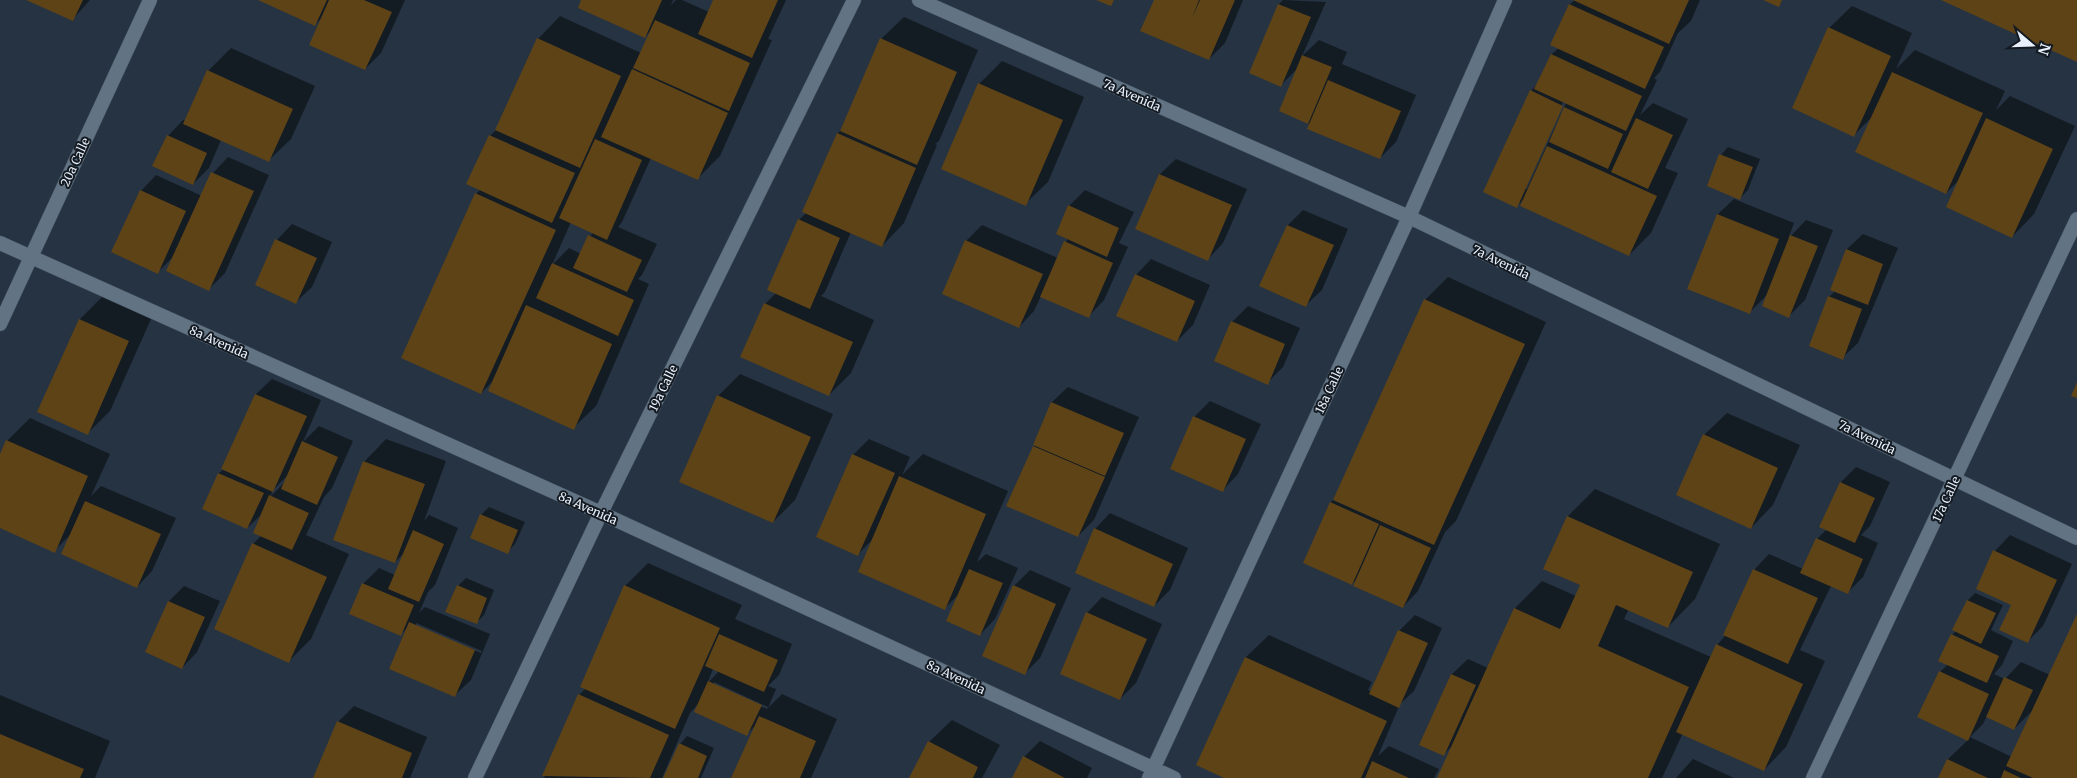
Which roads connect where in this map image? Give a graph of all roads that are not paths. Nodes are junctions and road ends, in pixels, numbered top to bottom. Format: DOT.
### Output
graph roads {
  1 [pos="150,0"];
  2 [pos="854,0"];
  3 [pos="919,0"];
  4 [pos="1506,0"];
  5 [pos="1409,218"];
  6 [pos="2077,219"];
  7 [pos="0,243"];
  8 [pos="31,258"];
  9 [pos="0,324"];
  10 [pos="1955,479"];
  11 [pos="601,514"];
  12 [pos="2077,538"];
  13 [pos="1152,773"];
  14 [pos="475,778"];
  15 [pos="1174,778"];
  16 [pos="1814,778"];
  1 -- 8 [label="street, 20a Calle"];
  2 -- 11 [label="street, 19a Calle"];
  3 -- 5 [label="street, 7a Avenida"];
  4 -- 5 [label="street, 18a Calle"];
  5 -- 10 [label="street, 7a Avenida"];
  5 -- 13 [label="street, 18a Calle"];
  6 -- 10 [label="street, 17a Calle"];
  7 -- 8 [label="street, 8a Avenida"];
  8 -- 9 [label="street, 20a Calle"];
  8 -- 11 [label="street, 8a Avenida"];
  10 -- 12 [label="street, 7a Avenida"];
  10 -- 16 [label="street, 17a Calle"];
  11 -- 13 [label="street, 8a Avenida"];
  11 -- 14 [label="street, 19a Calle"];
  13 -- 15 [label="street, 8a Avenida"];
}
